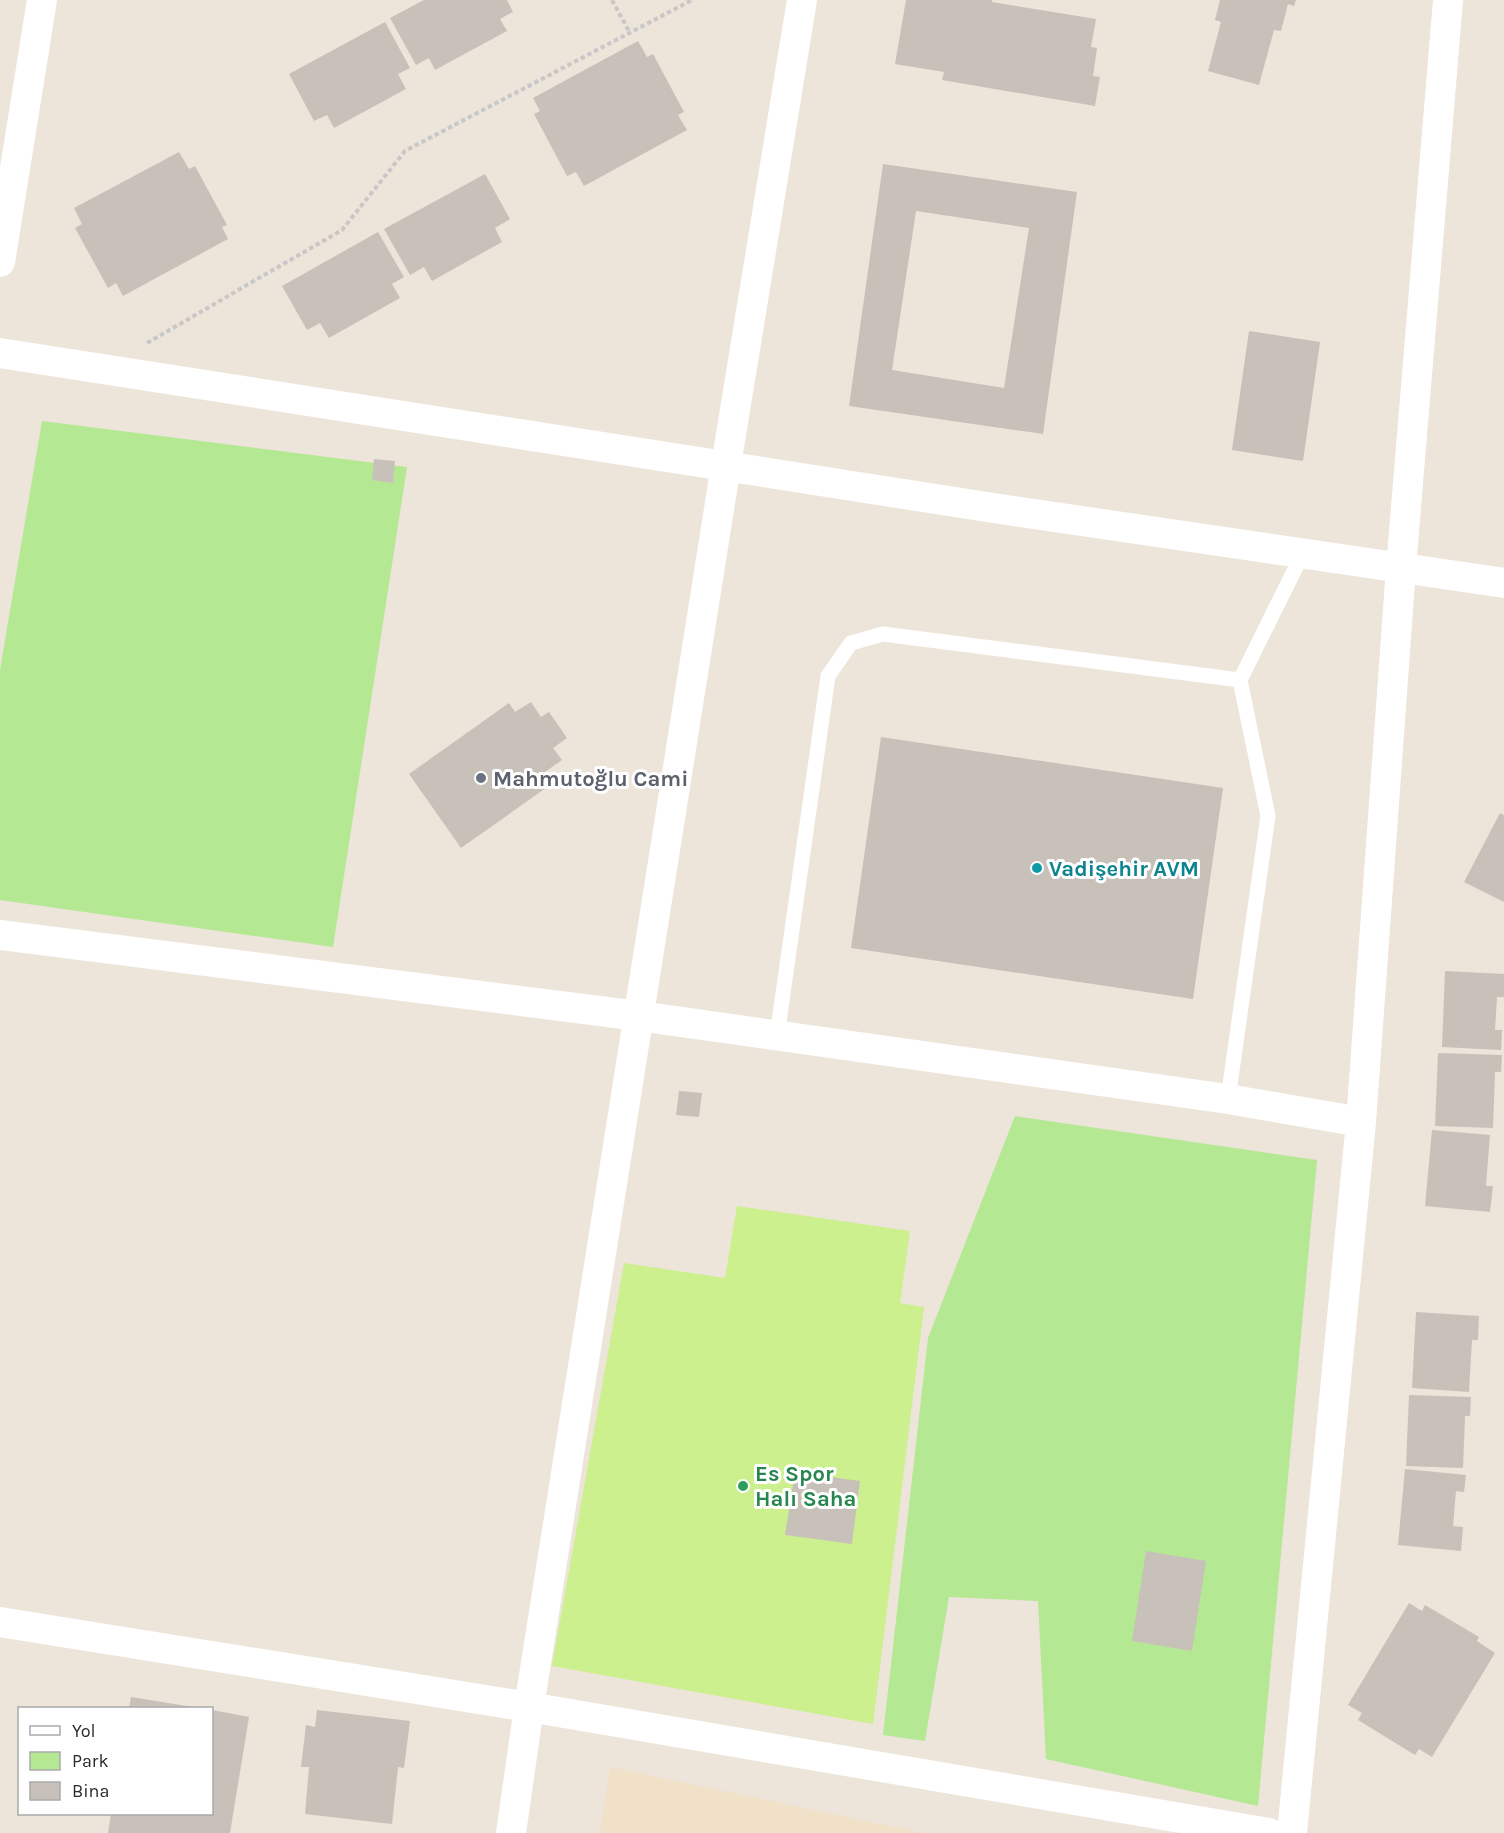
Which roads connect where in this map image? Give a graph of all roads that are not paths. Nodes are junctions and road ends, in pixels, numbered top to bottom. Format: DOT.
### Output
graph roads {
  1 [pos="42,0"];
  2 [pos="802,0"];
  3 [pos="1448,0"];
  4 [pos="0,262"];
  5 [pos="0,352"];
  6 [pos="726,465"];
  7 [pos="1303,553"];
  8 [pos="1401,568"];
  9 [pos="1504,583"];
  10 [pos="1240,680"];
  11 [pos="0,935"];
  12 [pos="639,1016"];
  13 [pos="777,1036"];
  14 [pos="1228,1099"];
  15 [pos="1360,1122"];
  16 [pos="0,1622"];
  17 [pos="529,1707"];
  18 [pos="511,1833"];
  19 [pos="1269,1833"];
  20 [pos="1292,1833"];
  1 -- 4 [label="street"];
  2 -- 6 [label="street"];
  3 -- 8 [label="street"];
  5 -- 6 [label="street"];
  6 -- 7 [label="street"];
  6 -- 12 [label="street"];
  7 -- 8 [label="street"];
  7 -- 10 [label="lane"];
  8 -- 9 [label="street"];
  8 -- 15 [label="street"];
  10 -- 13 [label="lane"];
  10 -- 14 [label="lane"];
  11 -- 12 [label="street"];
  12 -- 13 [label="street"];
  12 -- 17 [label="street"];
  13 -- 14 [label="street"];
  14 -- 15 [label="street"];
  15 -- 20 [label="street"];
  16 -- 17 [label="street"];
  17 -- 18 [label="street"];
  17 -- 19 [label="street"];
}
